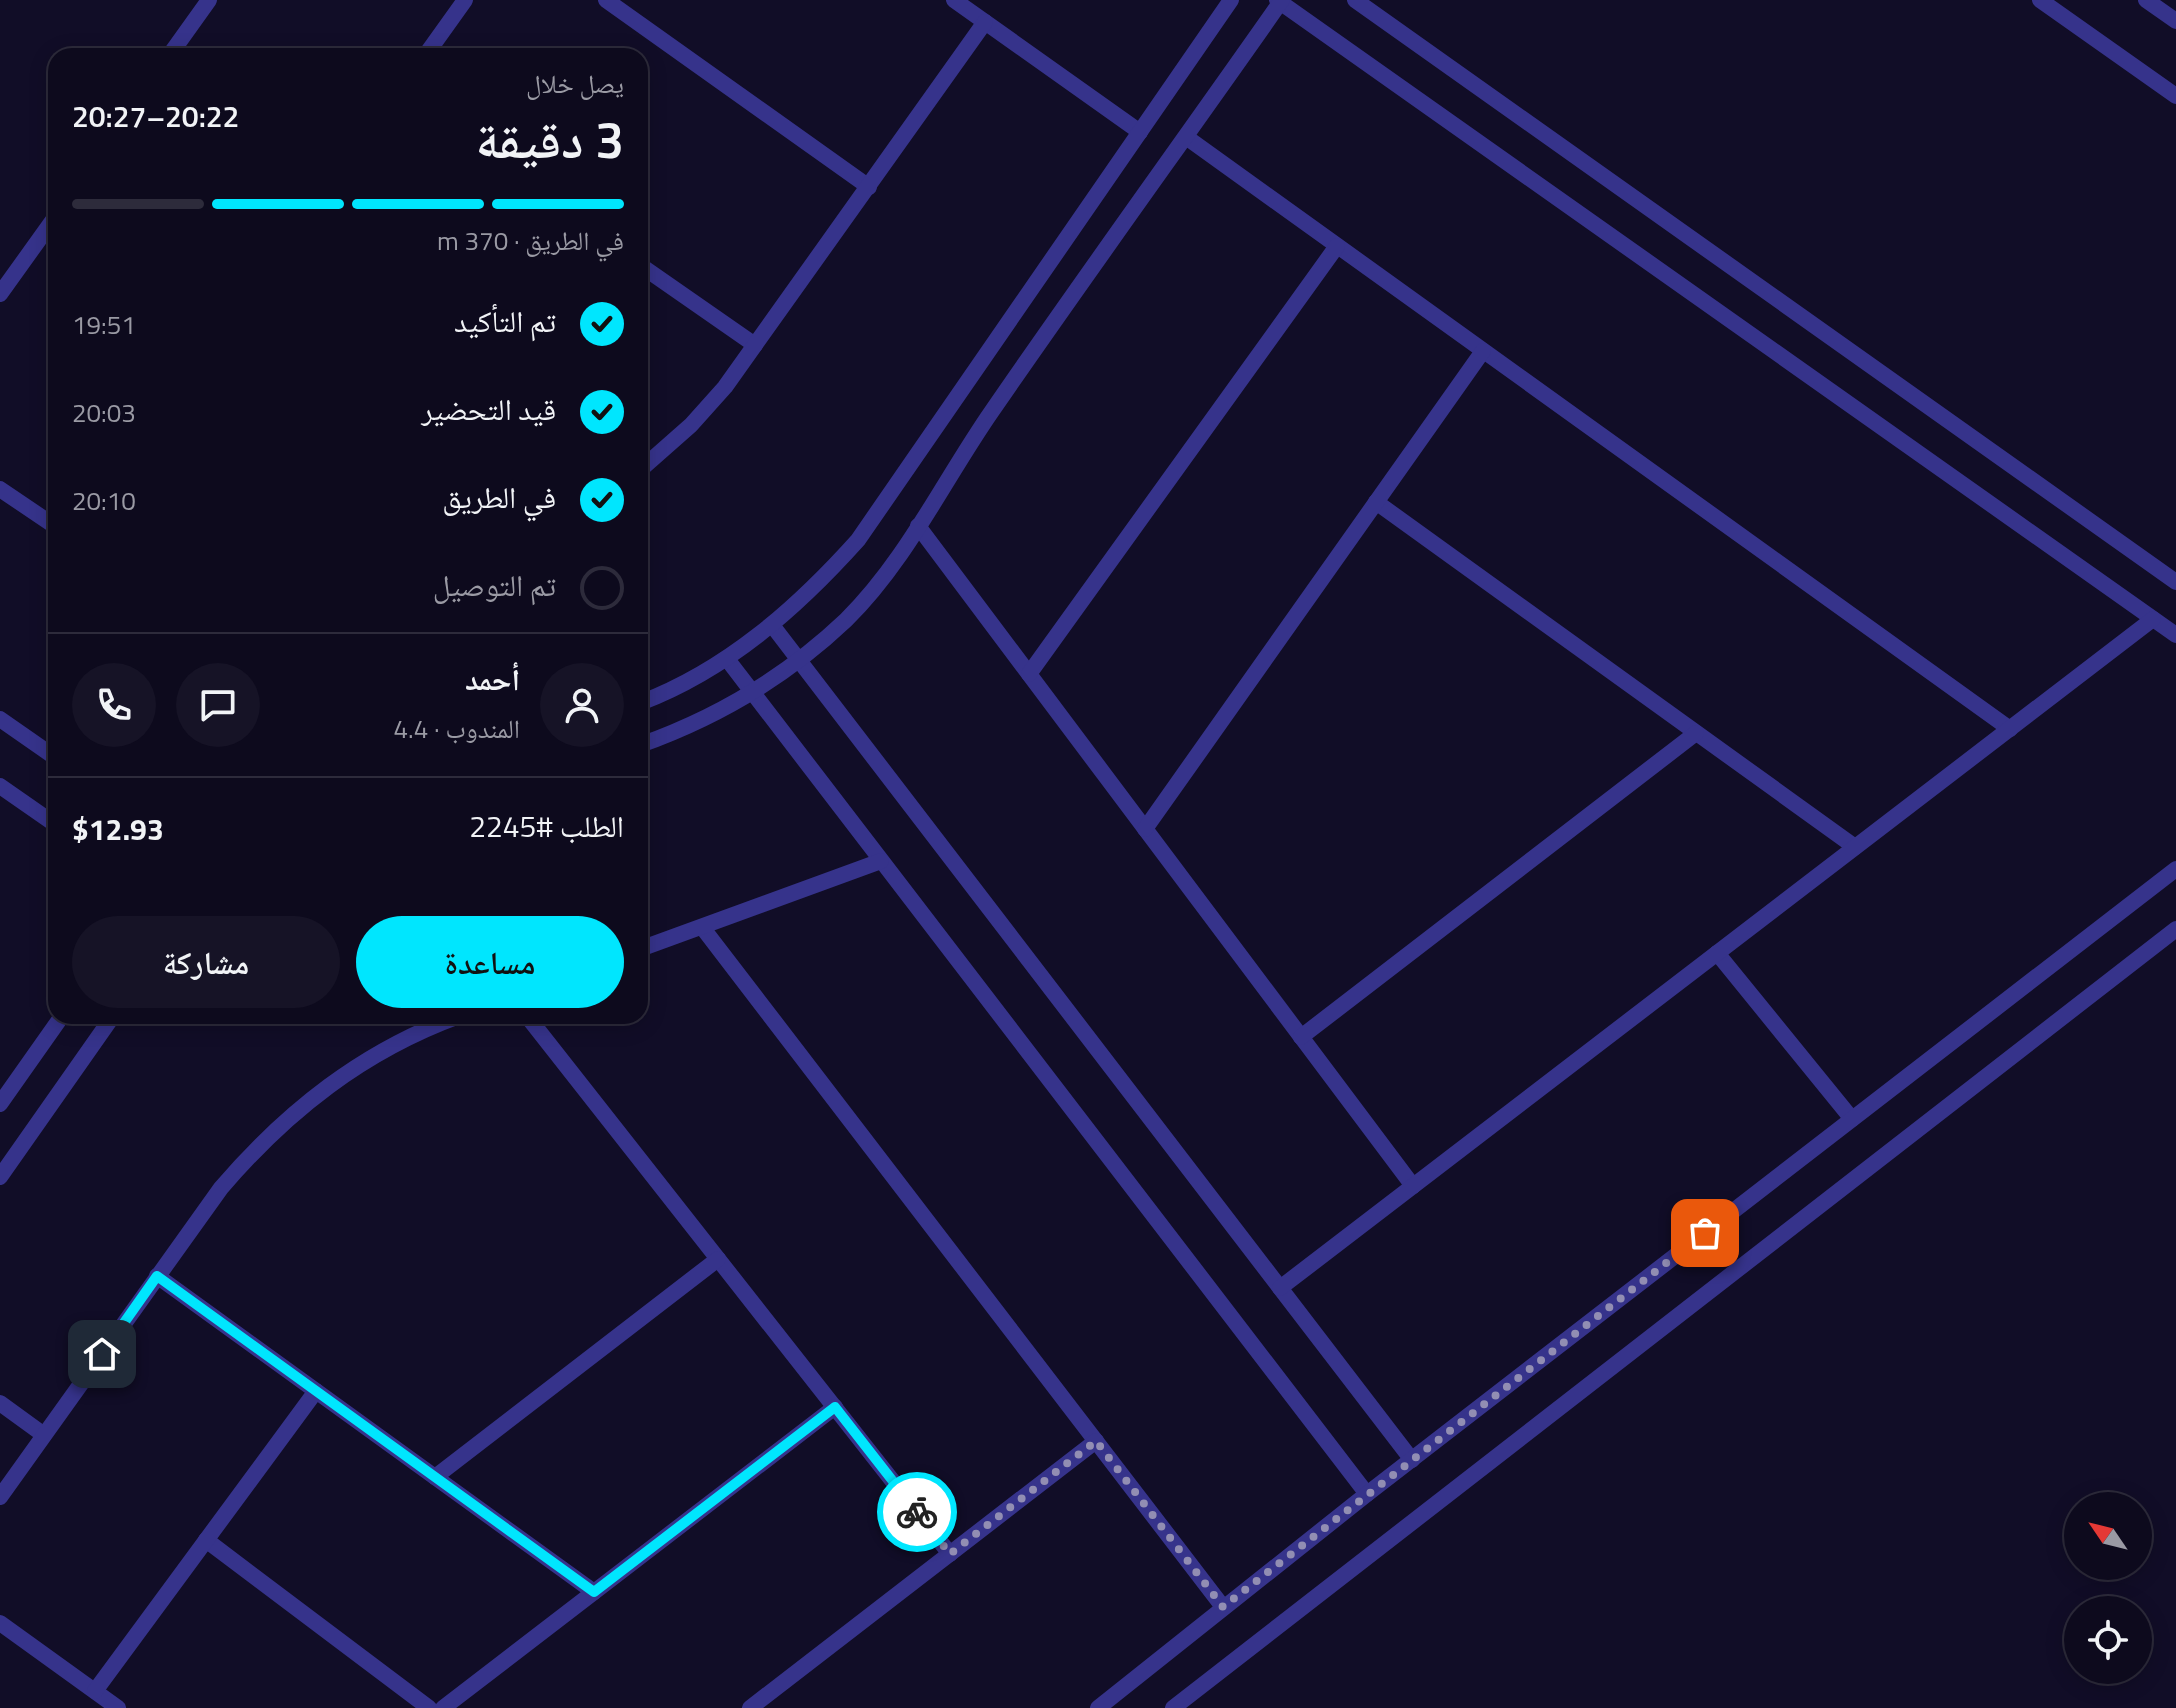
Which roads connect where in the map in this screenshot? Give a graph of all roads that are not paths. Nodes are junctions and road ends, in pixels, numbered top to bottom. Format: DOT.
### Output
graph roads {
  1 [pos="209,0"];
  2 [pos="465,0"];
  3 [pos="606,0"];
  4 [pos="954,0"];
  5 [pos="1231,0"];
  6 [pos="1355,0"];
  7 [pos="2040,0"];
  8 [pos="2146,0"];
  9 [pos="1280,1"];
  10 [pos="2176,21"];
  11 [pos="985,22"];
  12 [pos="175,48"];
  13 [pos="431,48"];
  14 [pos="2176,96"];
  15 [pos="1140,132"];
  16 [pos="1186,137"];
  17 [pos="869,187"];
  18 [pos="48,227"];
  19 [pos="1337,246"];
  20 [pos="648,271"];
  21 [pos="0,294"];
  22 [pos="755,345"];
  23 [pos="1483,351"];
  24 [pos="648,463"];
  25 [pos="0,489"];
  26 [pos="1376,502"];
  27 [pos="48,522"];
  28 [pos="918,526"];
  29 [pos="2176,582"];
  30 [pos="2153,619"];
  31 [pos="772,625"];
  32 [pos="2176,635"];
  33 [pos="727,659"];
  34 [pos="799,660"];
  35 [pos="1029,674"];
  36 [pos="752,692"];
  37 [pos="648,699"];
  38 [pos="0,719"];
  39 [pos="2010,729"];
  40 [pos="1696,733"];
  41 [pos="648,742"];
  42 [pos="48,752"];
  43 [pos="0,786"];
  44 [pos="48,819"];
  45 [pos="1145,829"];
  46 [pos="1855,847"];
  47 [pos="881,861"];
  48 [pos="2176,869"];
  49 [pos="702,927"];
  50 [pos="2176,929"];
  51 [pos="648,946"];
  52 [pos="1717,953"];
  53 [pos="56,1024"];
  54 [pos="107,1024"];
  55 [pos="441,1024"];
  56 [pos="533,1024"];
  57 [pos="1301,1037"];
  58 [pos="0,1104"];
  59 [pos="1852,1119"];
  60 [pos="0,1177"];
  61 [pos="1413,1186"];
  62 [pos="718,1259"];
  63 [pos="157,1276"];
  64 [pos="1280,1288"];
  65 [pos="316,1391"];
  66 [pos="0,1403"];
  67 [pos="835,1407"];
  68 [pos="44,1435"];
  69 [pos="1096,1441"];
  70 [pos="1412,1460"];
  71 [pos="435,1477"];
  72 [pos="1367,1494"];
  73 [pos="0,1497"];
  74 [pos="206,1540"];
  75 [pos="950,1554"];
  76 [pos="594,1592"];
  77 [pos="1223,1607"];
  78 [pos="0,1623"];
  79 [pos="95,1691"];
  80 [pos="118,1708"];
  81 [pos="429,1708"];
  82 [pos="443,1708"];
  83 [pos="750,1708"];
  84 [pos="1098,1708"];
  85 [pos="1173,1708"];
  1 -- 12 [label="street"];
  2 -- 13 [label="street"];
  3 -- 17 [label="street"];
  4 -- 11 [label="street"];
  5 -- 15 [label="street"];
  6 -- 29 [label="street"];
  7 -- 14 [label="street"];
  8 -- 10 [label="street"];
  9 -- 16 [label="street"];
  9 -- 30 [label="street"];
  11 -- 15 [label="street"];
  11 -- 17 [label="street"];
  15 -- 31 [label="street"];
  16 -- 19 [label="street"];
  16 -- 28 [label="street"];
  17 -- 22 [label="street"];
  18 -- 21 [label="street"];
  19 -- 23 [label="street"];
  19 -- 35 [label="street"];
  20 -- 22 [label="street"];
  22 -- 24 [label="street"];
  23 -- 26 [label="street"];
  23 -- 39 [label="street"];
  25 -- 27 [label="street"];
  26 -- 40 [label="street"];
  26 -- 45 [label="street"];
  28 -- 34 [label="street"];
  28 -- 35 [label="street"];
  30 -- 32 [label="street"];
  30 -- 39 [label="street"];
  31 -- 33 [label="street"];
  31 -- 34 [label="street"];
  33 -- 36 [label="street"];
  33 -- 37 [label="street"];
  34 -- 36 [label="street"];
  34 -- 64 [label="street"];
  35 -- 45 [label="street"];
  36 -- 41 [label="street"];
  36 -- 47 [label="street"];
  38 -- 42 [label="street"];
  39 -- 46 [label="street"];
  40 -- 46 [label="street"];
  40 -- 57 [label="street"];
  43 -- 44 [label="street"];
  45 -- 57 [label="street"];
  46 -- 52 [label="street"];
  47 -- 49 [label="street"];
  47 -- 72 [label="street"];
  48 -- 59 [label="street"];
  49 -- 51 [label="street"];
  49 -- 69 [label="street"];
  50 -- 85 [label="street"];
  52 -- 59 [label="street"];
  52 -- 61 [label="street"];
  53 -- 58 [label="street"];
  54 -- 60 [label="street"];
  55 -- 63 [label="street"];
  56 -- 62 [label="street"];
  57 -- 61 [label="street"];
  59 -- 70 [label="street"];
  61 -- 64 [label="street"];
  62 -- 67 [label="street"];
  62 -- 71 [label="street"];
  63 -- 65 [label="street"];
  63 -- 68 [label="street"];
  64 -- 70 [label="street"];
  65 -- 71 [label="street"];
  65 -- 74 [label="street"];
  66 -- 68 [label="street"];
  67 -- 75 [label="street"];
  67 -- 76 [label="street"];
  68 -- 73 [label="street"];
  69 -- 75 [label="street"];
  69 -- 77 [label="street"];
  70 -- 72 [label="street"];
  71 -- 76 [label="street"];
  72 -- 77 [label="street"];
  74 -- 79 [label="street"];
  74 -- 81 [label="street"];
  75 -- 83 [label="street"];
  76 -- 82 [label="street"];
  77 -- 84 [label="street"];
  78 -- 79 [label="street"];
  79 -- 80 [label="street"];
}
